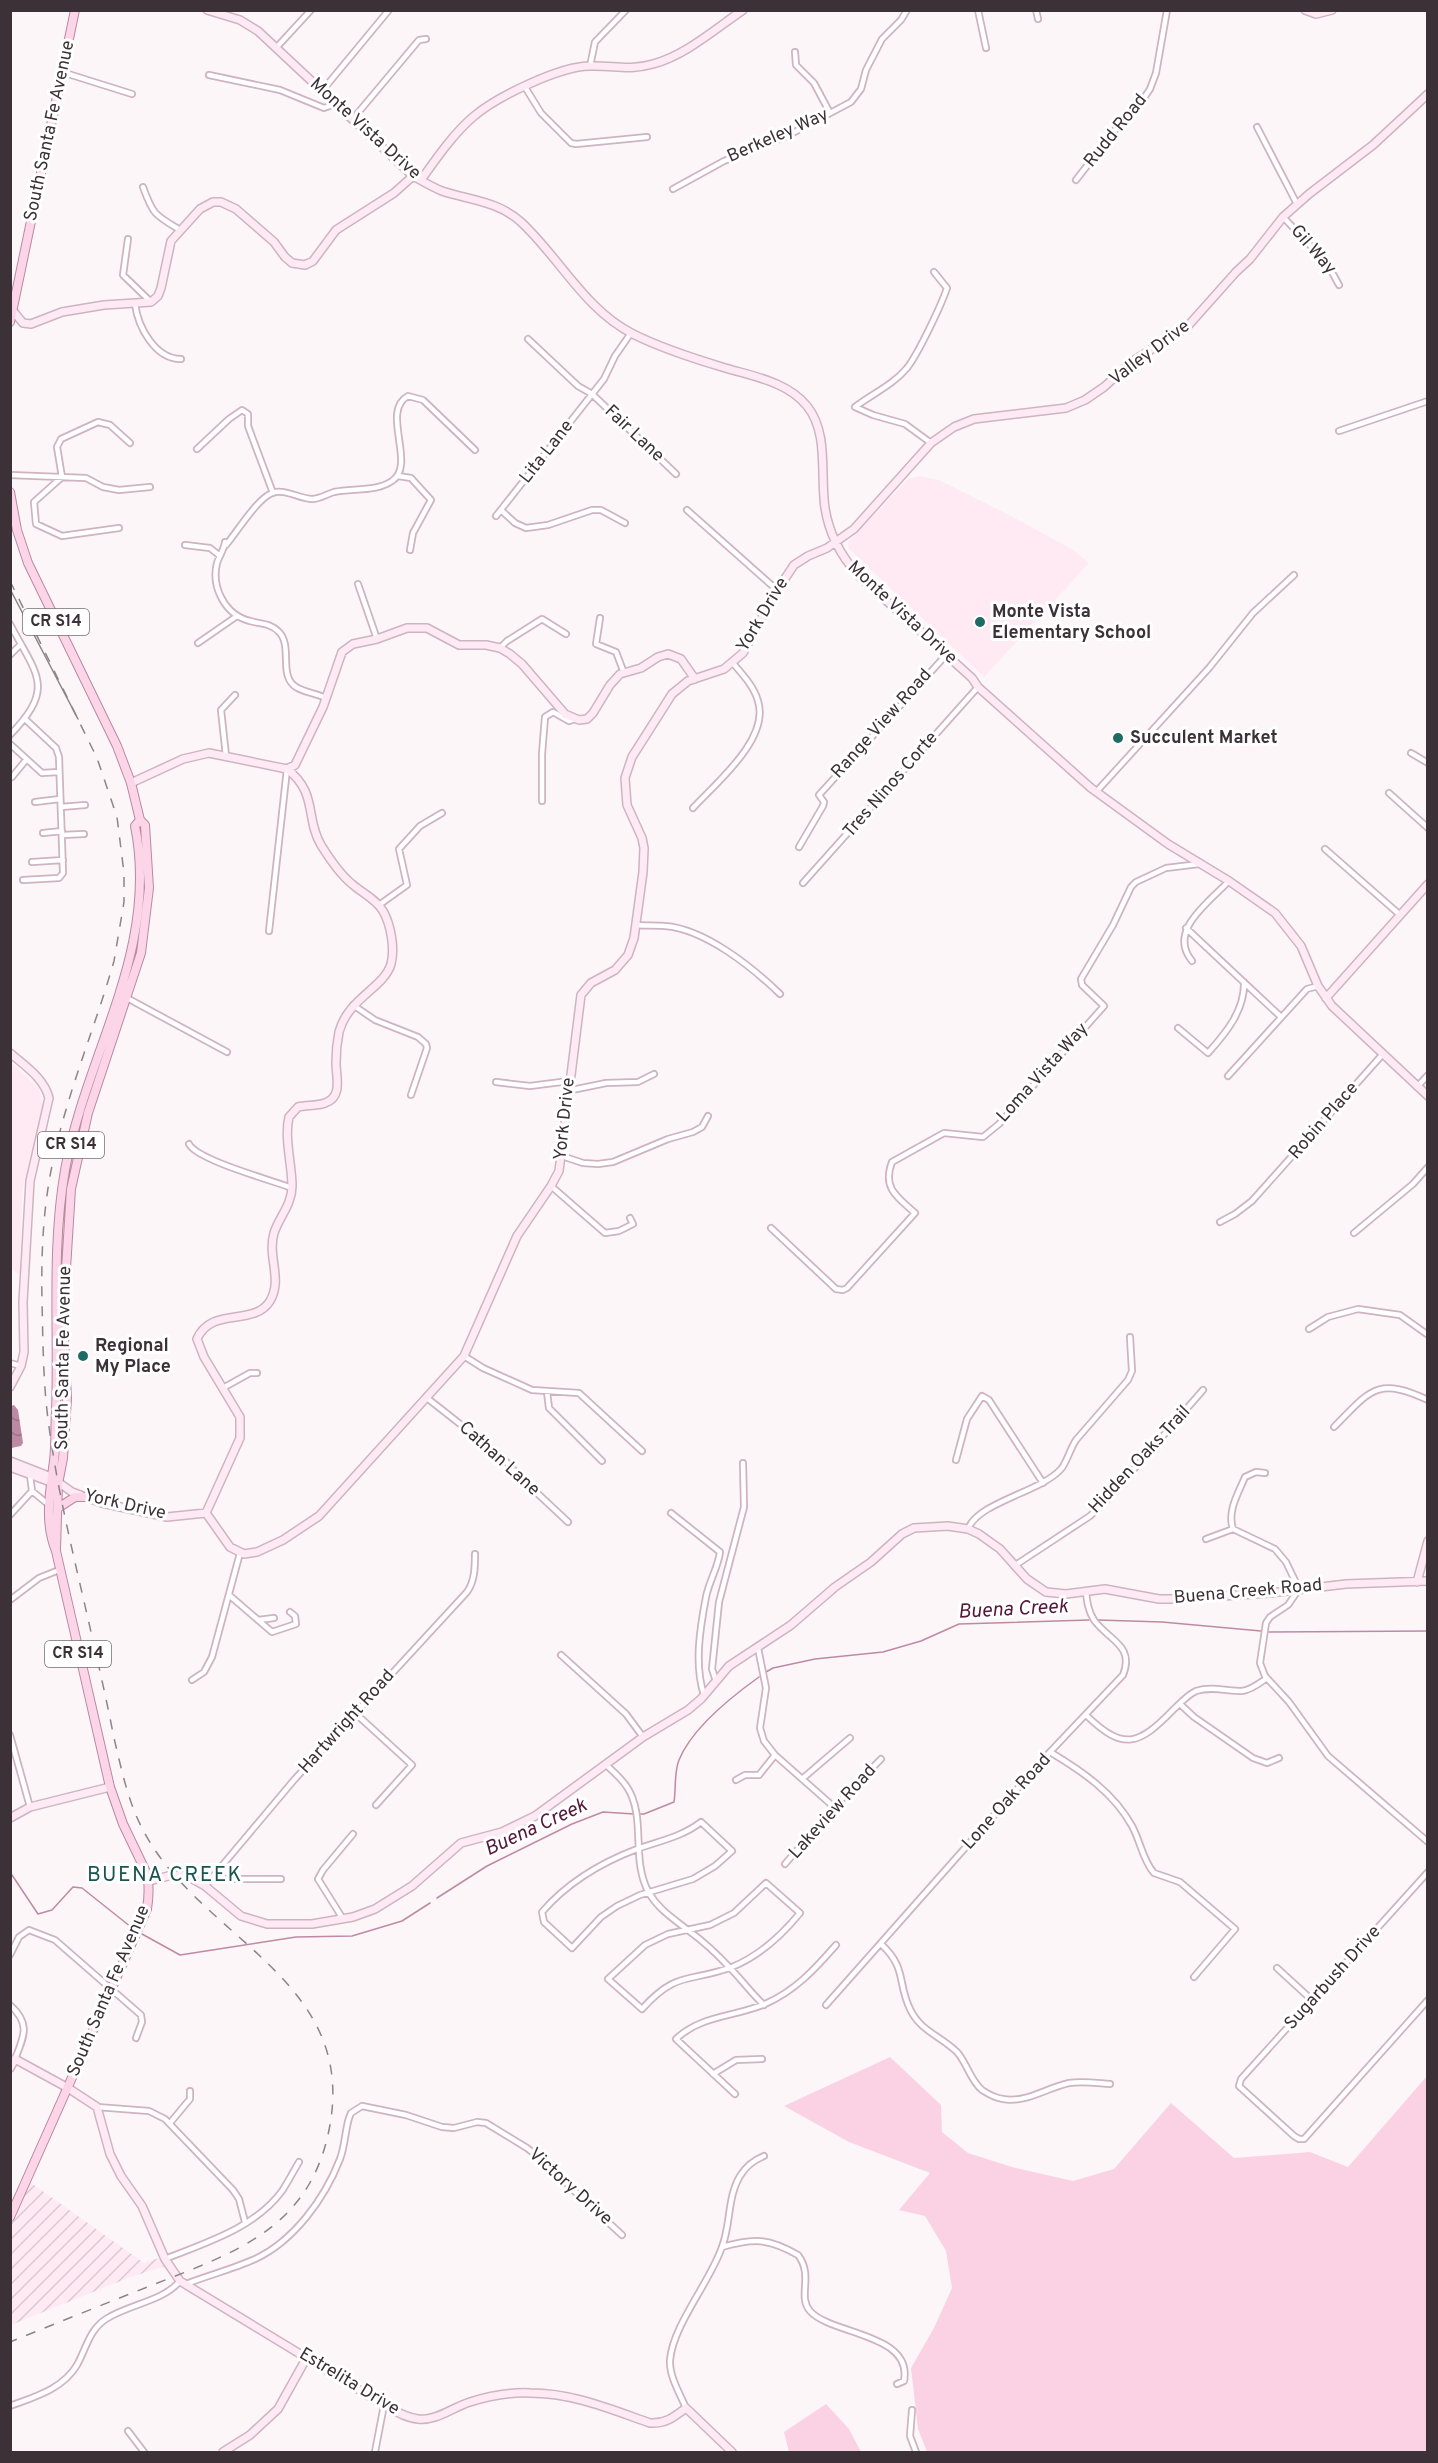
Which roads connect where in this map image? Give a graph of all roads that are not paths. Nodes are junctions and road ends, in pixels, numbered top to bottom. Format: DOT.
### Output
graph roads {
  1 [pos="75,10"];
  2 [pos="207,10"];
  3 [pos="311,10"];
  4 [pos="389,10"];
  5 [pos="626,10"];
  6 [pos="743,10"];
  7 [pos="907,10"];
  8 [pos="978,10"];
  9 [pos="1036,10"];
  10 [pos="1167,10"];
  11 [pos="1305,10"];
  12 [pos="1332,10"];
  13 [pos="1038,19"];
  14 [pos="426,39"];
  15 [pos="276,48"];
  16 [pos="986,48"];
  17 [pos="795,52"];
  18 [pos="590,66"];
  19 [pos="62,72"];
  20 [pos="209,75"];
  21 [pos="525,87"];
  22 [pos="322,91"];
  23 [pos="132,93"];
  24 [pos="1428,94"];
  25 [pos="335,104"];
  26 [pos="830,113"];
  27 [pos="351,120"];
  28 [pos="1257,127"];
  29 [pos="647,137"];
  30 [pos="413,176"];
  31 [pos="421,180"];
  32 [pos="1076,180"];
  33 [pos="143,187"];
  34 [pos="673,189"];
  35 [pos="1297,204"];
  36 [pos="1283,217"];
  37 [pos="180,230"];
  38 [pos="128,239"];
  39 [pos="934,272"];
  40 [pos="1339,285"];
  41 [pos="151,302"];
  42 [pos="135,304"];
  43 [pos="13,311"];
  44 [pos="10,322"];
  45 [pos="631,333"];
  46 [pos="528,339"];
  47 [pos="181,359"];
  48 [pos="592,394"];
  49 [pos="1428,401"];
  50 [pos="1339,431"];
  51 [pos="130,442"];
  52 [pos="931,443"];
  53 [pos="197,449"];
  54 [pos="475,450"];
  55 [pos="676,474"];
  56 [pos="10,475"];
  57 [pos="398,476"];
  58 [pos="62,477"];
  59 [pos="150,487"];
  60 [pos="10,492"];
  61 [pos="273,493"];
  62 [pos="501,510"];
  63 [pos="687,510"];
  64 [pos="496,516"];
  65 [pos="625,523"];
  66 [pos="119,528"];
  67 [pos="834,542"];
  68 [pos="185,545"];
  69 [pos="410,550"];
  70 [pos="220,556"];
  71 [pos="1294,575"];
  72 [pos="358,584"];
  73 [pos="777,590"];
  74 [pos="237,616"];
  75 [pos="600,618"];
  76 [pos="10,624"];
  77 [pos="566,634"];
  78 [pos="377,639"];
  79 [pos="198,643"];
  80 [pos="21,644"];
  81 [pos="500,648"];
  82 [pos="947,654"];
  83 [pos="10,655"];
  84 [pos="732,662"];
  85 [pos="624,673"];
  86 [pos="695,679"];
  87 [pos="978,687"];
  88 [pos="235,695"];
  89 [pos="326,698"];
  90 [pos="25,719"];
  91 [pos="575,719"];
  92 [pos="10,735"];
  93 [pos="10,744"];
  94 [pos="1411,753"];
  95 [pos="226,756"];
  96 [pos="26,759"];
  97 [pos="1428,763"];
  98 [pos="287,769"];
  99 [pos="59,772"];
  100 [pos="12,777"];
  101 [pos="131,783"];
  102 [pos="1097,791"];
  103 [pos="1389,793"];
  104 [pos="60,799"];
  105 [pos="542,801"];
  106 [pos="35,802"];
  107 [pos="85,805"];
  108 [pos="61,807"];
  109 [pos="693,808"];
  110 [pos="442,813"];
  111 [pos="140,820"];
  112 [pos="1428,828"];
  113 [pos="43,832"];
  114 [pos="62,833"];
  115 [pos="84,834"];
  116 [pos="799,847"];
  117 [pos="1325,849"];
  118 [pos="63,860"];
  119 [pos="32,862"];
  120 [pos="1199,864"];
  121 [pos="23,880"];
  122 [pos="1229,881"];
  123 [pos="803,883"];
  124 [pos="1428,884"];
  125 [pos="379,905"];
  126 [pos="1400,914"];
  127 [pos="637,925"];
  128 [pos="1186,928"];
  129 [pos="269,931"];
  130 [pos="1192,961"];
  131 [pos="1241,977"];
  132 [pos="1318,986"];
  133 [pos="780,994"];
  134 [pos="128,998"];
  135 [pos="1326,998"];
  136 [pos="353,1005"];
  137 [pos="1281,1017"];
  138 [pos="1178,1028"];
  139 [pos="227,1052"];
  140 [pos="10,1053"];
  141 [pos="1382,1055"];
  142 [pos="654,1074"];
  143 [pos="1428,1075"];
  144 [pos="1228,1076"];
  145 [pos="569,1081"];
  146 [pos="496,1082"];
  147 [pos="1417,1087"];
  148 [pos="567,1091"];
  149 [pos="411,1095"];
  150 [pos="1428,1096"];
  151 [pos="708,1116"];
  152 [pos="189,1144"];
  153 [pos="562,1156"];
  154 [pos="1428,1167"];
  155 [pos="551,1186"];
  156 [pos="292,1188"];
  157 [pos="630,1218"];
  158 [pos="1220,1222"];
  159 [pos="771,1228"];
  160 [pos="1354,1233"];
  161 [pos="1309,1329"];
  162 [pos="1428,1335"];
  163 [pos="1131,1337"];
  164 [pos="464,1356"];
  165 [pos="10,1363"];
  166 [pos="21,1366"];
  167 [pos="257,1373"];
  168 [pos="10,1387"];
  169 [pos="223,1388"];
  170 [pos="1203,1390"];
  171 [pos="547,1392"];
  172 [pos="427,1398"];
  173 [pos="1428,1400"];
  174 [pos="1334,1427"];
  175 [pos="642,1451"];
  176 [pos="956,1460"];
  177 [pos="10,1461"];
  178 [pos="602,1461"];
  179 [pos="743,1463"];
  180 [pos="10,1467"];
  181 [pos="1265,1473"];
  182 [pos="30,1475"];
  183 [pos="53,1481"];
  184 [pos="1043,1483"];
  185 [pos="32,1491"];
  186 [pos="85,1497"];
  187 [pos="49,1505"];
  188 [pos="58,1508"];
  189 [pos="206,1513"];
  190 [pos="671,1513"];
  191 [pos="10,1515"];
  192 [pos="568,1522"];
  193 [pos="968,1529"];
  194 [pos="1233,1529"];
  195 [pos="1206,1539"];
  196 [pos="1428,1540"];
  197 [pos="56,1551"];
  198 [pos="240,1553"];
  199 [pos="475,1554"];
  200 [pos="1014,1566"];
  201 [pos="59,1570"];
  202 [pos="1428,1581"];
  203 [pos="1417,1582"];
  204 [pos="1299,1589"];
  205 [pos="1086,1592"];
  206 [pos="229,1595"];
  207 [pos="10,1600"];
  208 [pos="290,1612"];
  209 [pos="274,1618"];
  210 [pos="258,1620"];
  211 [pos="758,1648"];
  212 [pos="561,1655"];
  213 [pos="1267,1678"];
  214 [pos="192,1680"];
  215 [pos="716,1681"];
  216 [pos="704,1695"];
  217 [pos="1180,1704"];
  218 [pos="355,1713"];
  219 [pos="1086,1715"];
  220 [pos="10,1735"];
  221 [pos="643,1737"];
  222 [pos="850,1738"];
  223 [pos="1050,1752"];
  224 [pos="775,1755"];
  225 [pos="1279,1758"];
  226 [pos="881,1759"];
  227 [pos="604,1764"];
  228 [pos="802,1779"];
  229 [pos="736,1780"];
  230 [pos="110,1787"];
  231 [pos="376,1805"];
  232 [pos="30,1807"];
  233 [pos="834,1807"];
  234 [pos="10,1818"];
  235 [pos="353,1834"];
  236 [pos="1428,1842"];
  237 [pos="637,1849"];
  238 [pos="785,1864"];
  239 [pos="1428,1872"];
  240 [pos="212,1879"];
  241 [pos="281,1879"];
  242 [pos="148,1881"];
  243 [pos="205,1886"];
  244 [pos="650,1894"];
  245 [pos="343,1919"];
  246 [pos="689,1930"];
  247 [pos="881,1944"];
  248 [pos="836,1945"];
  249 [pos="10,1955"];
  250 [pos="730,1968"];
  251 [pos="1277,1968"];
  252 [pos="1194,1977"];
  253 [pos="112,1989"];
  254 [pos="1428,2000"];
  255 [pos="1313,2001"];
  256 [pos="10,2005"];
  257 [pos="764,2005"];
  258 [pos="826,2005"];
  259 [pos="136,2038"];
  260 [pos="15,2059"];
  261 [pos="762,2059"];
  262 [pos="10,2068"];
  263 [pos="713,2074"];
  264 [pos="1110,2084"];
  265 [pos="68,2088"];
  266 [pos="190,2091"];
  267 [pos="735,2094"];
  268 [pos="97,2107"];
  269 [pos="170,2123"];
  270 [pos="764,2156"];
  271 [pos="299,2162"];
  272 [pos="10,2217"];
  273 [pos="245,2222"];
  274 [pos="622,2235"];
  275 [pos="722,2247"];
  276 [pos="165,2259"];
  277 [pos="183,2282"];
  278 [pos="307,2357"];
  279 [pos="897,2384"];
  280 [pos="384,2405"];
  281 [pos="10,2406"];
  282 [pos="686,2408"];
  283 [pos="912,2410"];
  284 [pos="128,2431"];
  285 [pos="144,2452"];
  286 [pos="223,2452"];
  287 [pos="375,2452"];
  288 [pos="732,2452"];
  289 [pos="916,2452"];
  1 -- 19 [label="main road, South Santa Fe Avenue"];
  2 -- 15 [label="street, Monte Vista Drive"];
  3 -- 15 [label="street"];
  4 -- 22 [label="street"];
  5 -- 18 [label="street"];
  6 -- 18 [label="street"];
  7 -- 26 [label="street, Berkeley Way"];
  8 -- 16 [label="street"];
  9 -- 13 [label="street"];
  10 -- 32 [label="street, Rudd Road"];
  11 -- 12 [label="street"];
  14 -- 27 [label="street"];
  15 -- 22 [label="street, Monte Vista Drive"];
  17 -- 26 [label="street"];
  18 -- 21 [label="street"];
  19 -- 23 [label="street"];
  19 -- 43 [label="main road, South Santa Fe Avenue"];
  20 -- 25 [label="street"];
  21 -- 29 [label="street"];
  21 -- 31 [label="street"];
  22 -- 25 [label="street, Monte Vista Drive"];
  24 -- 35 [label="street, Valley Drive"];
  25 -- 27 [label="street, Monte Vista Drive"];
  26 -- 34 [label="street, Berkeley Way"];
  27 -- 30 [label="street, Monte Vista Drive"];
  28 -- 35 [label="street"];
  30 -- 31 [label="street, Monte Vista Drive"];
  30 -- 37 [label="street"];
  31 -- 45 [label="street, Monte Vista Drive"];
  33 -- 37 [label="street"];
  35 -- 36 [label="street, Valley Drive"];
  36 -- 40 [label="street, Gil Way"];
  36 -- 52 [label="street, Valley Drive"];
  37 -- 41 [label="street"];
  38 -- 41 [label="street"];
  39 -- 52 [label="street"];
  41 -- 42 [label="street"];
  42 -- 43 [label="street"];
  42 -- 47 [label="street"];
  43 -- 44 [label="main road, South Santa Fe Avenue"];
  45 -- 48 [label="street, Lita Lane"];
  45 -- 67 [label="street, Monte Vista Drive"];
  46 -- 48 [label="street"];
  48 -- 55 [label="street, Fair Lane"];
  48 -- 62 [label="street, Lita Lane"];
  49 -- 50 [label="street"];
  51 -- 58 [label="street"];
  52 -- 67 [label="street, Valley Drive"];
  53 -- 61 [label="street"];
  54 -- 57 [label="street"];
  56 -- 58 [label="street"];
  57 -- 61 [label="street"];
  57 -- 69 [label="street"];
  58 -- 59 [label="street"];
  58 -- 66 [label="street"];
  60 -- 101 [label="main road, South Santa Fe Avenue / CR S14"];
  61 -- 70 [label="street"];
  62 -- 64 [label="street, Lita Lane"];
  62 -- 65 [label="street"];
  63 -- 73 [label="street"];
  67 -- 73 [label="street, York Drive"];
  67 -- 82 [label="street, Monte Vista Drive"];
  68 -- 70 [label="street"];
  70 -- 74 [label="street"];
  71 -- 102 [label="street"];
  72 -- 78 [label="street"];
  73 -- 84 [label="street, York Drive"];
  74 -- 79 [label="street"];
  74 -- 89 [label="street"];
  75 -- 85 [label="street"];
  76 -- 80 [label="street"];
  77 -- 81 [label="street"];
  78 -- 81 [label="street"];
  78 -- 89 [label="street"];
  80 -- 83 [label="street"];
  80 -- 90 [label="street"];
  81 -- 91 [label="street"];
  82 -- 87 [label="street, Monte Vista Drive"];
  82 -- 116 [label="street, Range View Road"];
  84 -- 86 [label="street, York Drive"];
  84 -- 109 [label="street"];
  85 -- 86 [label="street"];
  85 -- 91 [label="street"];
  86 -- 127 [label="street, York Drive"];
  87 -- 102 [label="street, Monte Vista Drive"];
  87 -- 123 [label="street, Tres Ninos Corte"];
  88 -- 95 [label="street"];
  89 -- 98 [label="street"];
  90 -- 92 [label="street"];
  90 -- 99 [label="street"];
  91 -- 105 [label="street"];
  93 -- 96 [label="street"];
  94 -- 97 [label="street"];
  95 -- 98 [label="street"];
  95 -- 101 [label="street"];
  96 -- 99 [label="street"];
  96 -- 100 [label="street"];
  98 -- 125 [label="street"];
  98 -- 129 [label="street"];
  99 -- 104 [label="street"];
  101 -- 111 [label="main road, South Santa Fe Avenue / CR S14"];
  102 -- 120 [label="street, Monte Vista Drive"];
  103 -- 112 [label="street"];
  104 -- 106 [label="street"];
  104 -- 108 [label="street"];
  107 -- 108 [label="street"];
  108 -- 114 [label="street"];
  110 -- 125 [label="street"];
  111 -- 134 [label="main road, South Santa Fe Avenue / CR S14"];
  111 -- 183 [label="main road, South Santa Fe Avenue / CR S14"];
  113 -- 114 [label="street"];
  114 -- 115 [label="street"];
  114 -- 118 [label="street"];
  117 -- 126 [label="street"];
  118 -- 119 [label="street"];
  118 -- 121 [label="street"];
  120 -- 122 [label="street, Monte Vista Drive"];
  120 -- 159 [label="street, Loma Vista Way"];
  122 -- 128 [label="street"];
  122 -- 132 [label="street, Monte Vista Drive"];
  124 -- 126 [label="street"];
  125 -- 136 [label="street"];
  126 -- 135 [label="street"];
  127 -- 133 [label="street"];
  127 -- 145 [label="street, York Drive"];
  128 -- 130 [label="street"];
  128 -- 131 [label="street"];
  131 -- 137 [label="street"];
  131 -- 138 [label="street"];
  132 -- 135 [label="street, Monte Vista Drive"];
  132 -- 137 [label="street"];
  134 -- 139 [label="street"];
  134 -- 183 [label="main road, South Santa Fe Avenue / CR S14"];
  135 -- 141 [label="street, Monte Vista Drive"];
  136 -- 149 [label="street"];
  136 -- 156 [label="street"];
  137 -- 144 [label="street"];
  140 -- 166 [label="street"];
  141 -- 147 [label="street, Monte Vista Drive"];
  141 -- 158 [label="street, Robin Place"];
  142 -- 148 [label="street"];
  143 -- 147 [label="street"];
  145 -- 146 [label="street"];
  145 -- 148 [label="street, York Drive"];
  147 -- 150 [label="street, Monte Vista Drive"];
  148 -- 153 [label="street, York Drive"];
  151 -- 153 [label="street"];
  152 -- 156 [label="street"];
  153 -- 155 [label="street, York Drive"];
  154 -- 160 [label="street"];
  155 -- 157 [label="street"];
  155 -- 164 [label="street, York Drive"];
  156 -- 169 [label="street"];
  161 -- 162 [label="street"];
  163 -- 184 [label="street"];
  164 -- 171 [label="street"];
  164 -- 172 [label="street, York Drive"];
  165 -- 166 [label="street"];
  166 -- 168 [label="street"];
  167 -- 169 [label="street"];
  169 -- 189 [label="street"];
  170 -- 200 [label="street, Hidden Oaks Trail"];
  171 -- 175 [label="street"];
  171 -- 178 [label="street"];
  172 -- 192 [label="street, Cathan Lane"];
  172 -- 198 [label="street, York Drive"];
  173 -- 174 [label="street"];
  176 -- 184 [label="street"];
  177 -- 183 [label="street"];
  179 -- 215 [label="street"];
  180 -- 182 [label="street"];
  181 -- 194 [label="street"];
  182 -- 183 [label="street"];
  182 -- 185 [label="street"];
  183 -- 186 [label="street, York Drive"];
  183 -- 187 [label="main road, South Santa Fe Avenue / CR S14"];
  183 -- 188 [label="main road, South Santa Fe Avenue / CR S14"];
  184 -- 193 [label="street"];
  185 -- 187 [label="street"];
  185 -- 191 [label="street"];
  186 -- 188 [label="main road"];
  186 -- 189 [label="street, York Drive"];
  187 -- 197 [label="main road, South Santa Fe Avenue / CR S14"];
  188 -- 197 [label="main road, South Santa Fe Avenue / CR S14"];
  189 -- 198 [label="street"];
  190 -- 216 [label="street"];
  193 -- 200 [label="street, Buena Creek Road"];
  193 -- 211 [label="street, Buena Creek Road"];
  194 -- 195 [label="street"];
  194 -- 204 [label="street"];
  196 -- 203 [label="street"];
  197 -- 201 [label="main road, South Santa Fe Avenue / CR S14"];
  198 -- 206 [label="street"];
  199 -- 218 [label="street, Hartwright Road"];
  200 -- 205 [label="street, Buena Creek Road"];
  201 -- 207 [label="street"];
  201 -- 230 [label="main road, South Santa Fe Avenue / CR S14"];
  202 -- 203 [label="street, Buena Creek Road"];
  203 -- 204 [label="street, Buena Creek Road"];
  204 -- 205 [label="street, Buena Creek Road"];
  204 -- 213 [label="street"];
  205 -- 219 [label="street, Lone Oak Road"];
  206 -- 210 [label="street"];
  206 -- 214 [label="street"];
  208 -- 210 [label="street"];
  209 -- 210 [label="street"];
  211 -- 215 [label="street, Buena Creek Road"];
  211 -- 224 [label="street"];
  212 -- 221 [label="street"];
  213 -- 217 [label="street"];
  213 -- 236 [label="street"];
  215 -- 216 [label="street, Buena Creek Road"];
  216 -- 221 [label="street, Buena Creek Road"];
  217 -- 219 [label="street"];
  217 -- 225 [label="street"];
  218 -- 231 [label="street"];
  218 -- 240 [label="street, Hartwright Road"];
  219 -- 223 [label="street, Lone Oak Road"];
  220 -- 232 [label="street"];
  221 -- 227 [label="street, Buena Creek Road"];
  222 -- 228 [label="street"];
  223 -- 247 [label="street, Lone Oak Road"];
  223 -- 252 [label="street"];
  224 -- 228 [label="street"];
  224 -- 229 [label="street"];
  226 -- 233 [label="street, Lakeview Road"];
  227 -- 237 [label="street"];
  227 -- 245 [label="street, Buena Creek Road"];
  228 -- 233 [label="street"];
  230 -- 232 [label="street"];
  230 -- 242 [label="main road, South Santa Fe Avenue / CR S14"];
  232 -- 234 [label="street"];
  233 -- 238 [label="street, Lakeview Road"];
  235 -- 245 [label="street"];
  237 -- 244 [label="street"];
  237 -- 244 [label="street"];
  237 -- 244 [label="street"];
  239 -- 255 [label="street, Sugarbush Drive"];
  240 -- 241 [label="street"];
  240 -- 243 [label="street, Hartwright Road"];
  242 -- 243 [label="street, Buena Creek Road"];
  242 -- 253 [label="main road, South Santa Fe Avenue / CR S14"];
  243 -- 245 [label="street, Buena Creek Road"];
  244 -- 246 [label="street"];
  246 -- 250 [label="street"];
  246 -- 250 [label="street"];
  246 -- 250 [label="street"];
  247 -- 258 [label="street, Lone Oak Road"];
  247 -- 264 [label="street"];
  248 -- 257 [label="street"];
  249 -- 253 [label="street"];
  250 -- 257 [label="street"];
  251 -- 255 [label="street"];
  253 -- 259 [label="street"];
  253 -- 265 [label="main road, South Santa Fe Avenue / CR S14"];
  254 -- 255 [label="street, Sugarbush Drive"];
  256 -- 260 [label="street"];
  257 -- 263 [label="street"];
  260 -- 262 [label="street"];
  260 -- 265 [label="street"];
  261 -- 263 [label="street"];
  263 -- 267 [label="street"];
  265 -- 268 [label="street"];
  265 -- 272 [label="main road, South Santa Fe Avenue / CR S14"];
  266 -- 269 [label="street"];
  268 -- 269 [label="street"];
  268 -- 276 [label="street, Estrelita Drive"];
  269 -- 273 [label="street"];
  270 -- 275 [label="street"];
  271 -- 273 [label="street"];
  273 -- 276 [label="street"];
  274 -- 277 [label="street, Victory Drive"];
  275 -- 279 [label="street"];
  275 -- 282 [label="street"];
  276 -- 277 [label="street, Estrelita Drive"];
  277 -- 278 [label="street, Estrelita Drive"];
  277 -- 281 [label="street, Victory Drive"];
  278 -- 280 [label="street, Estrelita Drive"];
  278 -- 286 [label="street"];
  280 -- 282 [label="street, Estrelita Drive"];
  280 -- 287 [label="street"];
  282 -- 288 [label="street"];
  283 -- 289 [label="street"];
  284 -- 285 [label="street"];
}
